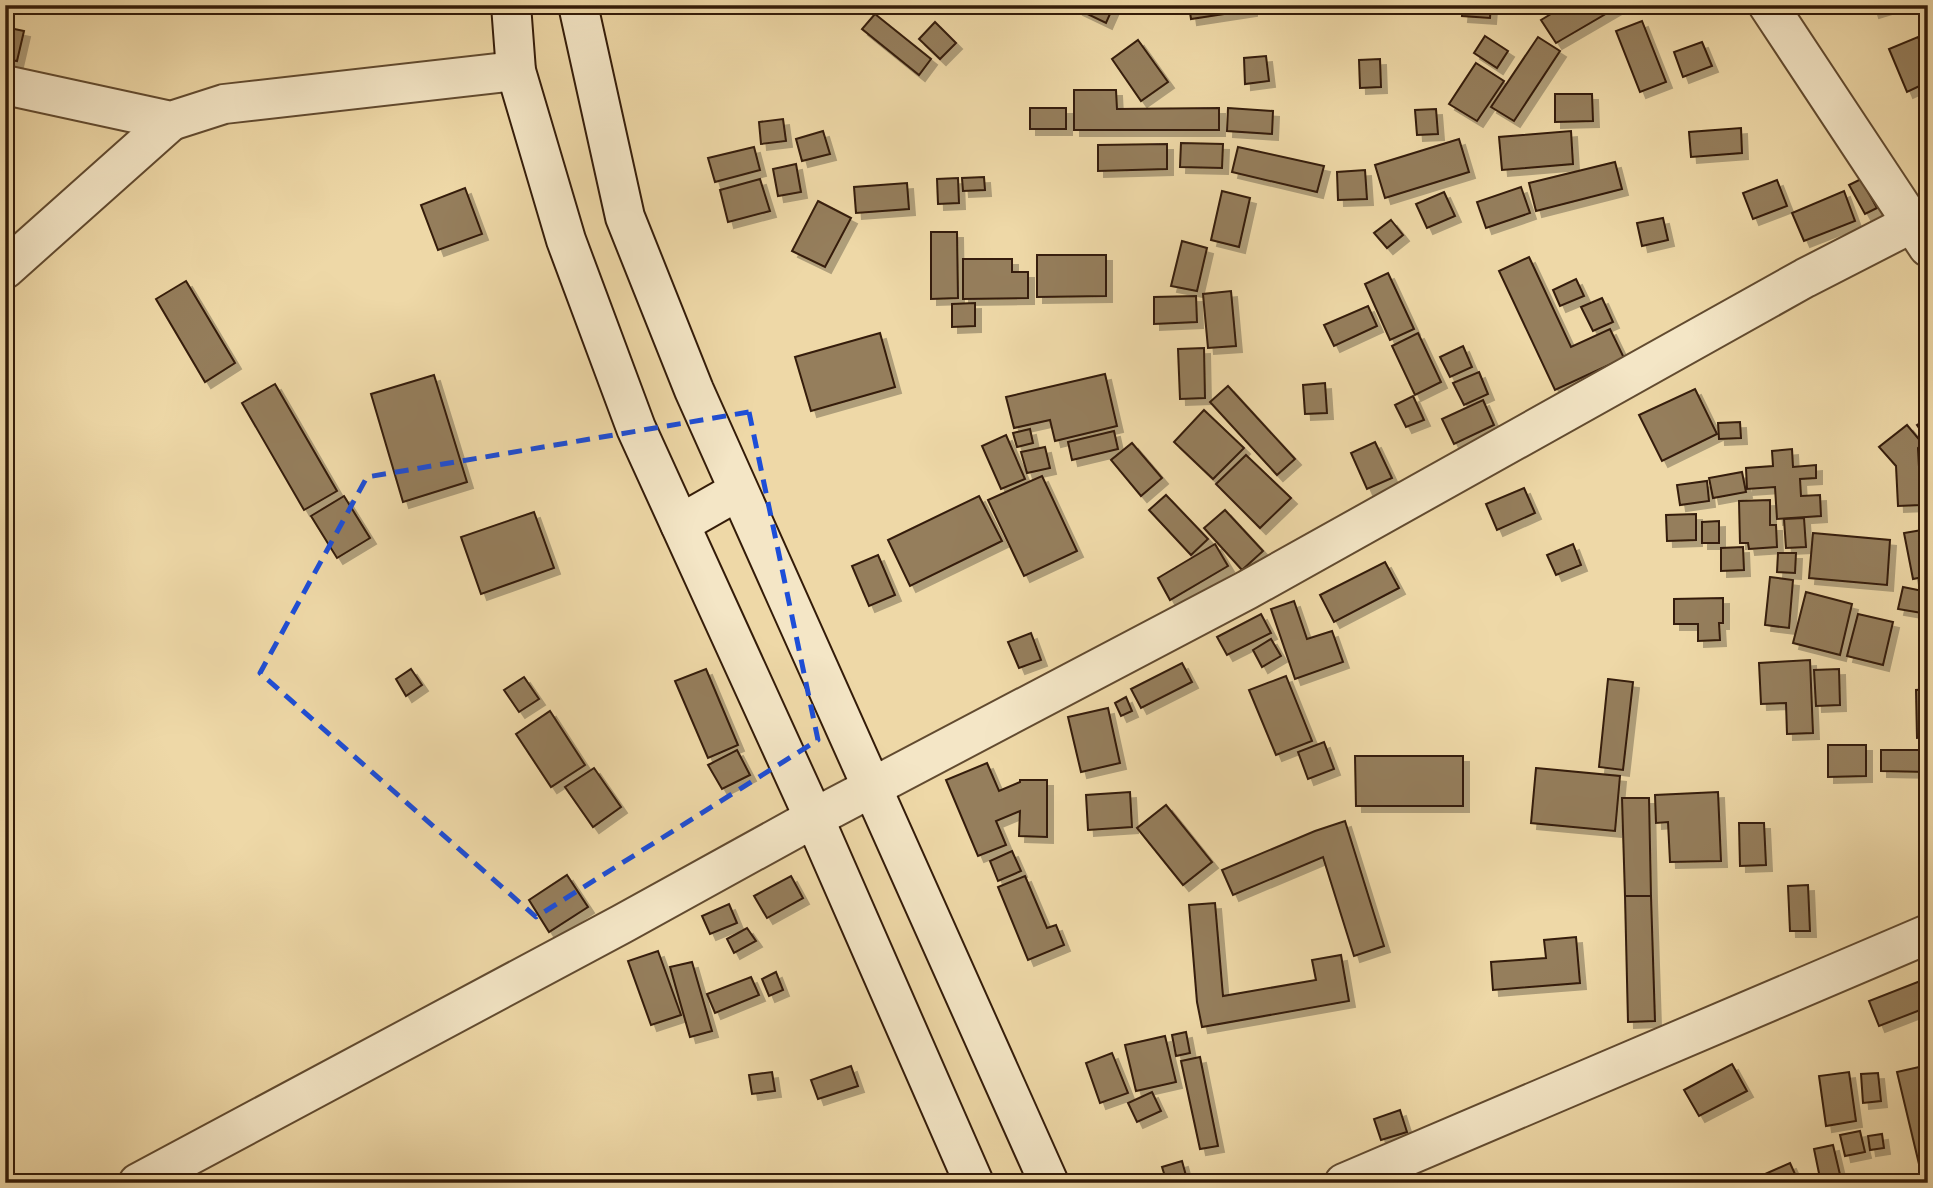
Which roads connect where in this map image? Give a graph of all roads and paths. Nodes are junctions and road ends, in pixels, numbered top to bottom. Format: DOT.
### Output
graph roads {
  1 [pos="511,5"];
  2 [pos="1768,5"];
  3 [pos="586,9"];
  4 [pos="516,71"];
  5 [pos="5,85"];
  6 [pos="171,121"];
  7 [pos="1923,228"];
  8 [pos="5,269"];
  9 [pos="738,491"];
  10 [pos="680,524"];
  11 [pos="871,788"];
  12 [pos="814,818"];
  13 [pos="1928,934"];
  14 [pos="138,1183"];
  15 [pos="974,1183"];
  16 [pos="1049,1183"];
  17 [pos="1344,1183"];
  1 -- 4 [label="street"];
  2 -- 7 [label="street"];
  3 -- 9 [label="street"];
  4 -- 6 [label="street"];
  4 -- 10 [label="street"];
  5 -- 6 [label="street"];
  6 -- 8 [label="street"];
  7 -- 11 [label="street"];
  9 -- 10 [label="street"];
  9 -- 11 [label="street"];
  10 -- 12 [label="street"];
  11 -- 12 [label="street"];
  11 -- 16 [label="street"];
  12 -- 14 [label="street"];
  12 -- 15 [label="street"];
  13 -- 17 [label="street"];
}
